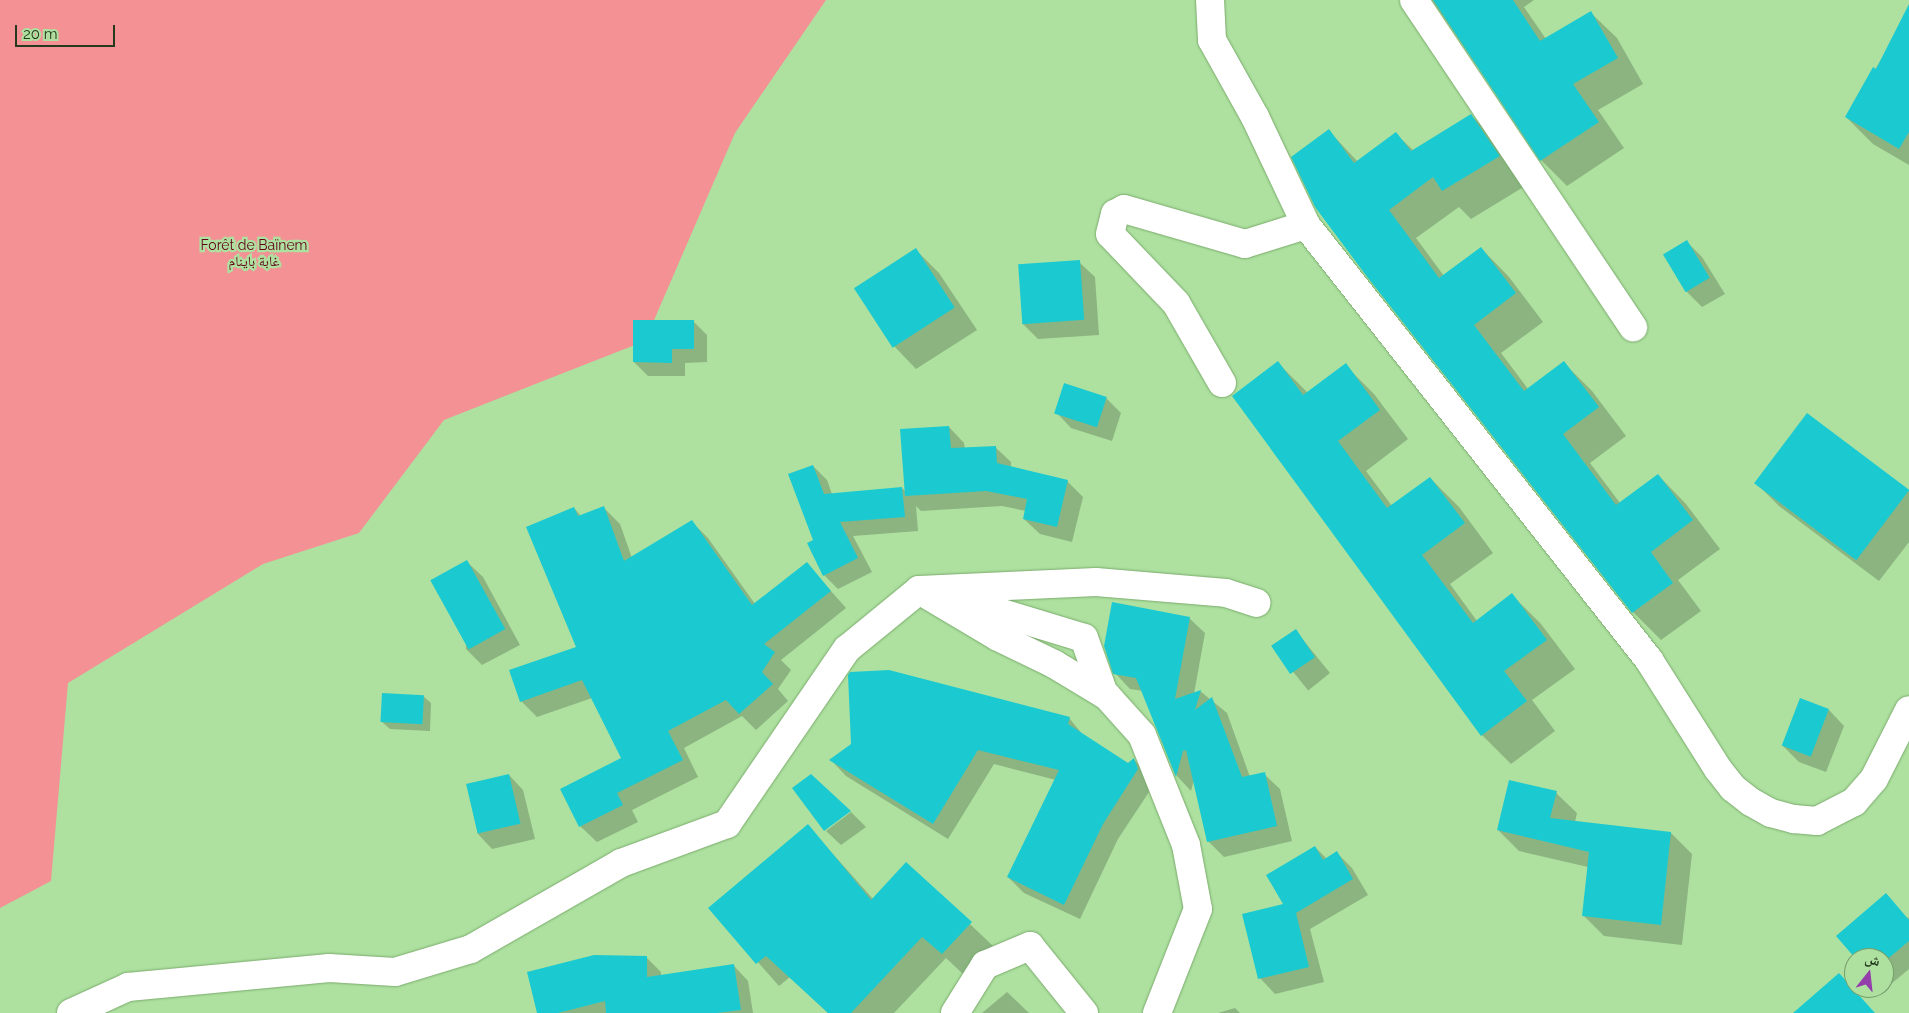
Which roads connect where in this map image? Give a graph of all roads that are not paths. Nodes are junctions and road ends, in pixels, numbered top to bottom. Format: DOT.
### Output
graph roads {
  1 [pos="1210,0"];
  2 [pos="1414,0"];
  3 [pos="1306,225"];
  4 [pos="1632,327"];
  5 [pos="1222,383"];
  6 [pos="919,590"];
  7 [pos="1256,603"];
  8 [pos="1104,694"];
  9 [pos="1909,710"];
  10 [pos="71,1013"];
  11 [pos="955,1013"];
  12 [pos="1084,1013"];
  13 [pos="1157,1013"];
  1 -- 3 [label="street"];
  2 -- 4 [label="street"];
  3 -- 5 [label="street"];
  3 -- 9 [label="street"];
  6 -- 7 [label="street"];
  6 -- 8 [label="street"];
  6 -- 8 [label="street"];
  6 -- 10 [label="street"];
  8 -- 13 [label="street"];
  11 -- 12 [label="street"];
}
